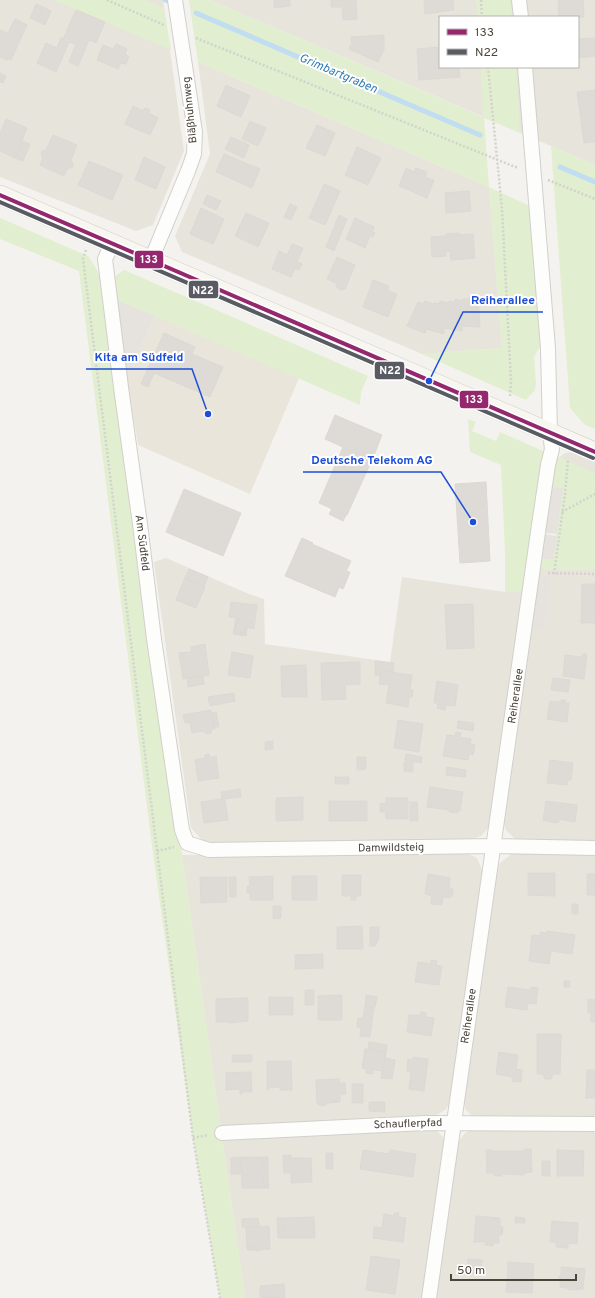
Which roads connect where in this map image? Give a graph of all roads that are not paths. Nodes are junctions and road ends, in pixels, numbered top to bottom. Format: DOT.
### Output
graph roads {
  1 [pos="175,0"];
  2 [pos="519,0"];
  3 [pos="521,16"];
  4 [pos="525,68"];
  5 [pos="0,195"];
  6 [pos="112,244"];
  7 [pos="151,260"];
  8 [pos="550,432"];
  9 [pos="595,452"];
  10 [pos="187,843"];
  11 [pos="493,846"];
  12 [pos="595,848"];
  13 [pos="454,1123"];
  14 [pos="595,1124"];
  15 [pos="222,1133"];
  16 [pos="429,1298"];
  1 -- 7 [label="street, Bläßhuhnweg"];
  2 -- 3 [label="street"];
  4 -- 8 [label="street, Reiherallee"];
  5 -- 6 [label="main road"];
  6 -- 7 [label="main road"];
  6 -- 10 [label="street, Am Südfeld"];
  7 -- 8 [label="main road"];
  8 -- 9 [label="main road"];
  8 -- 11 [label="street, Reiherallee"];
  10 -- 11 [label="street, Damwildsteig"];
  11 -- 12 [label="street, Damwildsteig"];
  11 -- 13 [label="street, Reiherallee"];
  13 -- 14 [label="street, Schauflerpfad"];
  13 -- 15 [label="street, Schauflerpfad"];
  13 -- 16 [label="street, Reiherallee"];
}
